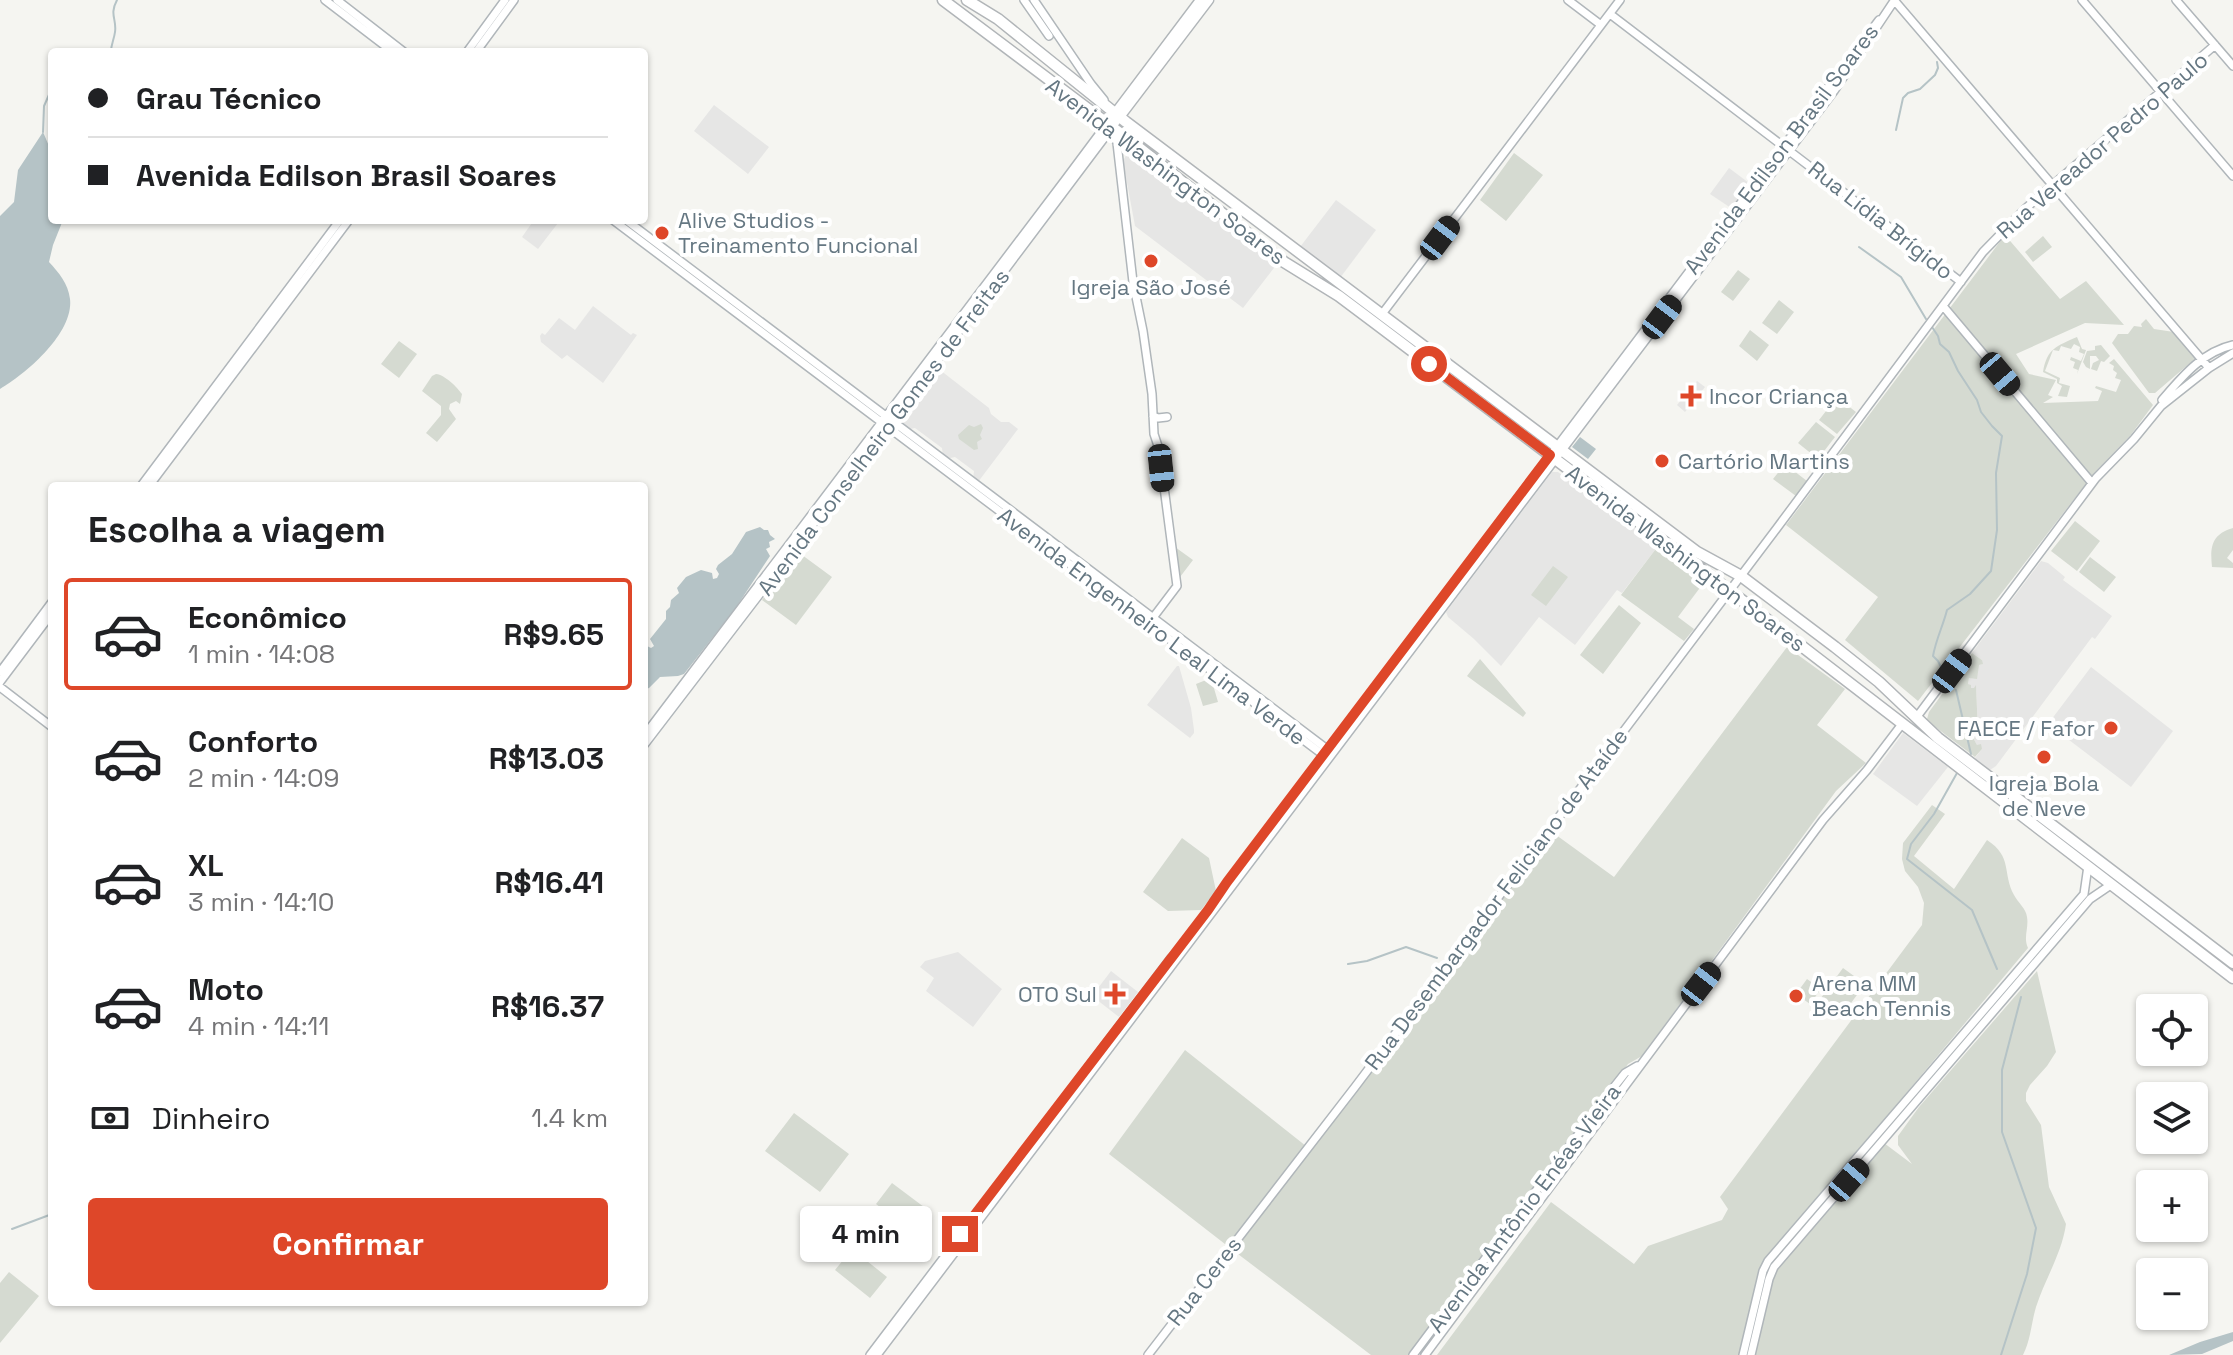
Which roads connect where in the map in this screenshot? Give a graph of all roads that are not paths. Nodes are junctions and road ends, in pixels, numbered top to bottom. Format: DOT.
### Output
graph roads {
  1 [pos="325,0"];
  2 [pos="337,0"];
  3 [pos="505,0"];
  4 [pos="514,0"];
  5 [pos="943,0"];
  6 [pos="967,0"];
  7 [pos="1024,0"];
  8 [pos="1034,0"];
  9 [pos="1209,0"];
  10 [pos="1568,0"];
  11 [pos="1620,0"];
  12 [pos="1894,0"];
  13 [pos="2082,0"];
  14 [pos="2176,0"];
  15 [pos="1197,2"];
  16 [pos="988,13"];
  17 [pos="1610,14"];
  18 [pos="1601,25"];
  19 [pos="985,32"];
  20 [pos="1053,33"];
  21 [pos="2215,45"];
  22 [pos="388,48"];
  23 [pos="399,48"];
  24 [pos="470,48"];
  25 [pos="479,48"];
  26 [pos="1036,50"];
  27 [pos="2233,66"];
  28 [pos="2162,91"];
  29 [pos="1117,115"];
  30 [pos="1109,126"];
  31 [pos="1787,147"];
  32 [pos="2233,176"];
  33 [pos="2053,185"];
  34 [pos="337,224"];
  35 [pos="346,224"];
  36 [pos="618,224"];
  37 [pos="631,224"];
  38 [pos="1961,282"];
  39 [pos="1943,306"];
  40 [pos="1382,314"];
  41 [pos="2233,345"];
  42 [pos="2233,353"];
  43 [pos="2202,359"];
  44 [pos="2209,368"];
  45 [pos="2156,413"];
  46 [pos="1153,416"];
  47 [pos="1167,417"];
  48 [pos="888,421"];
  49 [pos="1556,453"];
  50 [pos="144,482"];
  51 [pos="152,482"];
  52 [pos="2092,483"];
  53 [pos="1741,576"];
  54 [pos="1730,591"];
  55 [pos="48,607"];
  56 [pos="48,618"];
  57 [pos="1151,620"];
  58 [pos="0,672"];
  59 [pos="0,684"];
  60 [pos="1916,718"];
  61 [pos="48,724"];
  62 [pos="1902,724"];
  63 [pos="648,731"];
  64 [pos="648,740"];
  65 [pos="1326,754"];
  66 [pos="2088,866"];
  67 [pos="2112,884"];
  68 [pos="2087,896"];
  69 [pos="2233,963"];
  70 [pos="2233,978"];
  71 [pos="1638,1065"];
  72 [pos="1262,1207"];
  73 [pos="875,1354"];
  74 [pos="1148,1355"];
  75 [pos="1413,1355"];
  76 [pos="1425,1355"];
  77 [pos="1743,1355"];
  78 [pos="1751,1355"];
  1 -- 22 [label="street"];
  2 -- 23 [label="street"];
  3 -- 24 [label="street"];
  4 -- 25 [label="street"];
  5 -- 19 [label="highway, Avenida Washington Soares"];
  6 -- 16 [label="highway, Avenida Washington Soares"];
  7 -- 20 [label="street"];
  8 -- 20 [label="street"];
  9 -- 29 [label="main road"];
  10 -- 18 [label="street"];
  11 -- 17 [label="street"];
  12 -- 31 [label="street, Avenida Edilson Brasil Soares"];
  12 -- 33 [label="street"];
  13 -- 28 [label="street"];
  14 -- 21 [label="street"];
  15 -- 29 [label="main road"];
  16 -- 19 [label="highway"];
  16 -- 26 [label="highway, Avenida Washington Soares"];
  17 -- 18 [label="street"];
  17 -- 31 [label="street, Rua Lídia Brígido"];
  18 -- 40 [label="street"];
  19 -- 30 [label="highway, Avenida Washington Soares"];
  20 -- 26 [label="street"];
  20 -- 29 [label="street"];
  21 -- 27 [label="street"];
  21 -- 28 [label="street, Rua Vereador Pedro Paulo"];
  26 -- 29 [label="highway, Avenida Washington Soares"];
  28 -- 32 [label="street"];
  28 -- 33 [label="street, Rua Vereador Pedro Paulo"];
  29 -- 30 [label="street, Avenida Conselheiro Gomes de Freitas"];
  29 -- 40 [label="highway, Avenida Washington Soares"];
  30 -- 46 [label="street"];
  30 -- 48 [label="street, Avenida Conselheiro Gomes de Freitas"];
  30 -- 49 [label="highway, Avenida Washington Soares"];
  31 -- 38 [label="street, Rua Lídia Brígido"];
  31 -- 49 [label="street, Avenida Edilson Brasil Soares"];
  33 -- 38 [label="street, Rua Vereador Pedro Paulo"];
  33 -- 43 [label="street"];
  34 -- 50 [label="street"];
  35 -- 51 [label="street"];
  36 -- 48 [label="street, Avenida Engenheiro Leal Lima Verde"];
  37 -- 48 [label="street, Avenida Engenheiro Leal Lima Verde"];
  38 -- 39 [label="street, Rua Vereador Pedro Paulo"];
  39 -- 52 [label="street"];
  39 -- 53 [label="street, Rua Vereador Pedro Paulo"];
  40 -- 49 [label="highway, Avenida Washington Soares"];
  41 -- 43 [label="street"];
  42 -- 44 [label="street"];
  43 -- 44 [label="street"];
  43 -- 45 [label="street"];
  44 -- 45 [label="street"];
  45 -- 52 [label="street"];
  46 -- 47 [label="street"];
  46 -- 57 [label="street"];
  48 -- 57 [label="street, Avenida Engenheiro Leal Lima Verde"];
  48 -- 63 [label="street, Avenida Conselheiro Gomes de Freitas"];
  48 -- 64 [label="street, Avenida Conselheiro Gomes de Freitas"];
  49 -- 53 [label="highway, Avenida Washington Soares"];
  49 -- 54 [label="highway, Avenida Washington Soares"];
  49 -- 65 [label="street, Avenida Edilson Brasil Soares"];
  52 -- 60 [label="street"];
  53 -- 54 [label="street, Rua Vereador Pedro Paulo"];
  53 -- 60 [label="highway, Avenida Washington Soares"];
  54 -- 62 [label="highway, Avenida Washington Soares"];
  54 -- 72 [label="street, Rua Desembargador Feliciano de Ataíde"];
  55 -- 58 [label="street"];
  56 -- 59 [label="street"];
  57 -- 65 [label="street, Avenida Engenheiro Leal Lima Verde"];
  59 -- 61 [label="street"];
  60 -- 69 [label="highway, Avenida Washington Soares"];
  62 -- 66 [label="highway, Avenida Washington Soares"];
  62 -- 71 [label="street, Avenida Antônio Enéas Vieira"];
  65 -- 73 [label="street, Avenida Edilson Brasil Soares"];
  66 -- 67 [label="highway, Avenida Washington Soares"];
  66 -- 68 [label="street"];
  67 -- 68 [label="street"];
  67 -- 70 [label="highway, Avenida Washington Soares"];
  68 -- 77 [label="street"];
  68 -- 78 [label="street"];
  71 -- 75 [label="street, Avenida Antônio Enéas Vieira"];
  71 -- 76 [label="street, Avenida Antônio Enéas Vieira"];
  72 -- 74 [label="street, Rua Ceres"];
}
